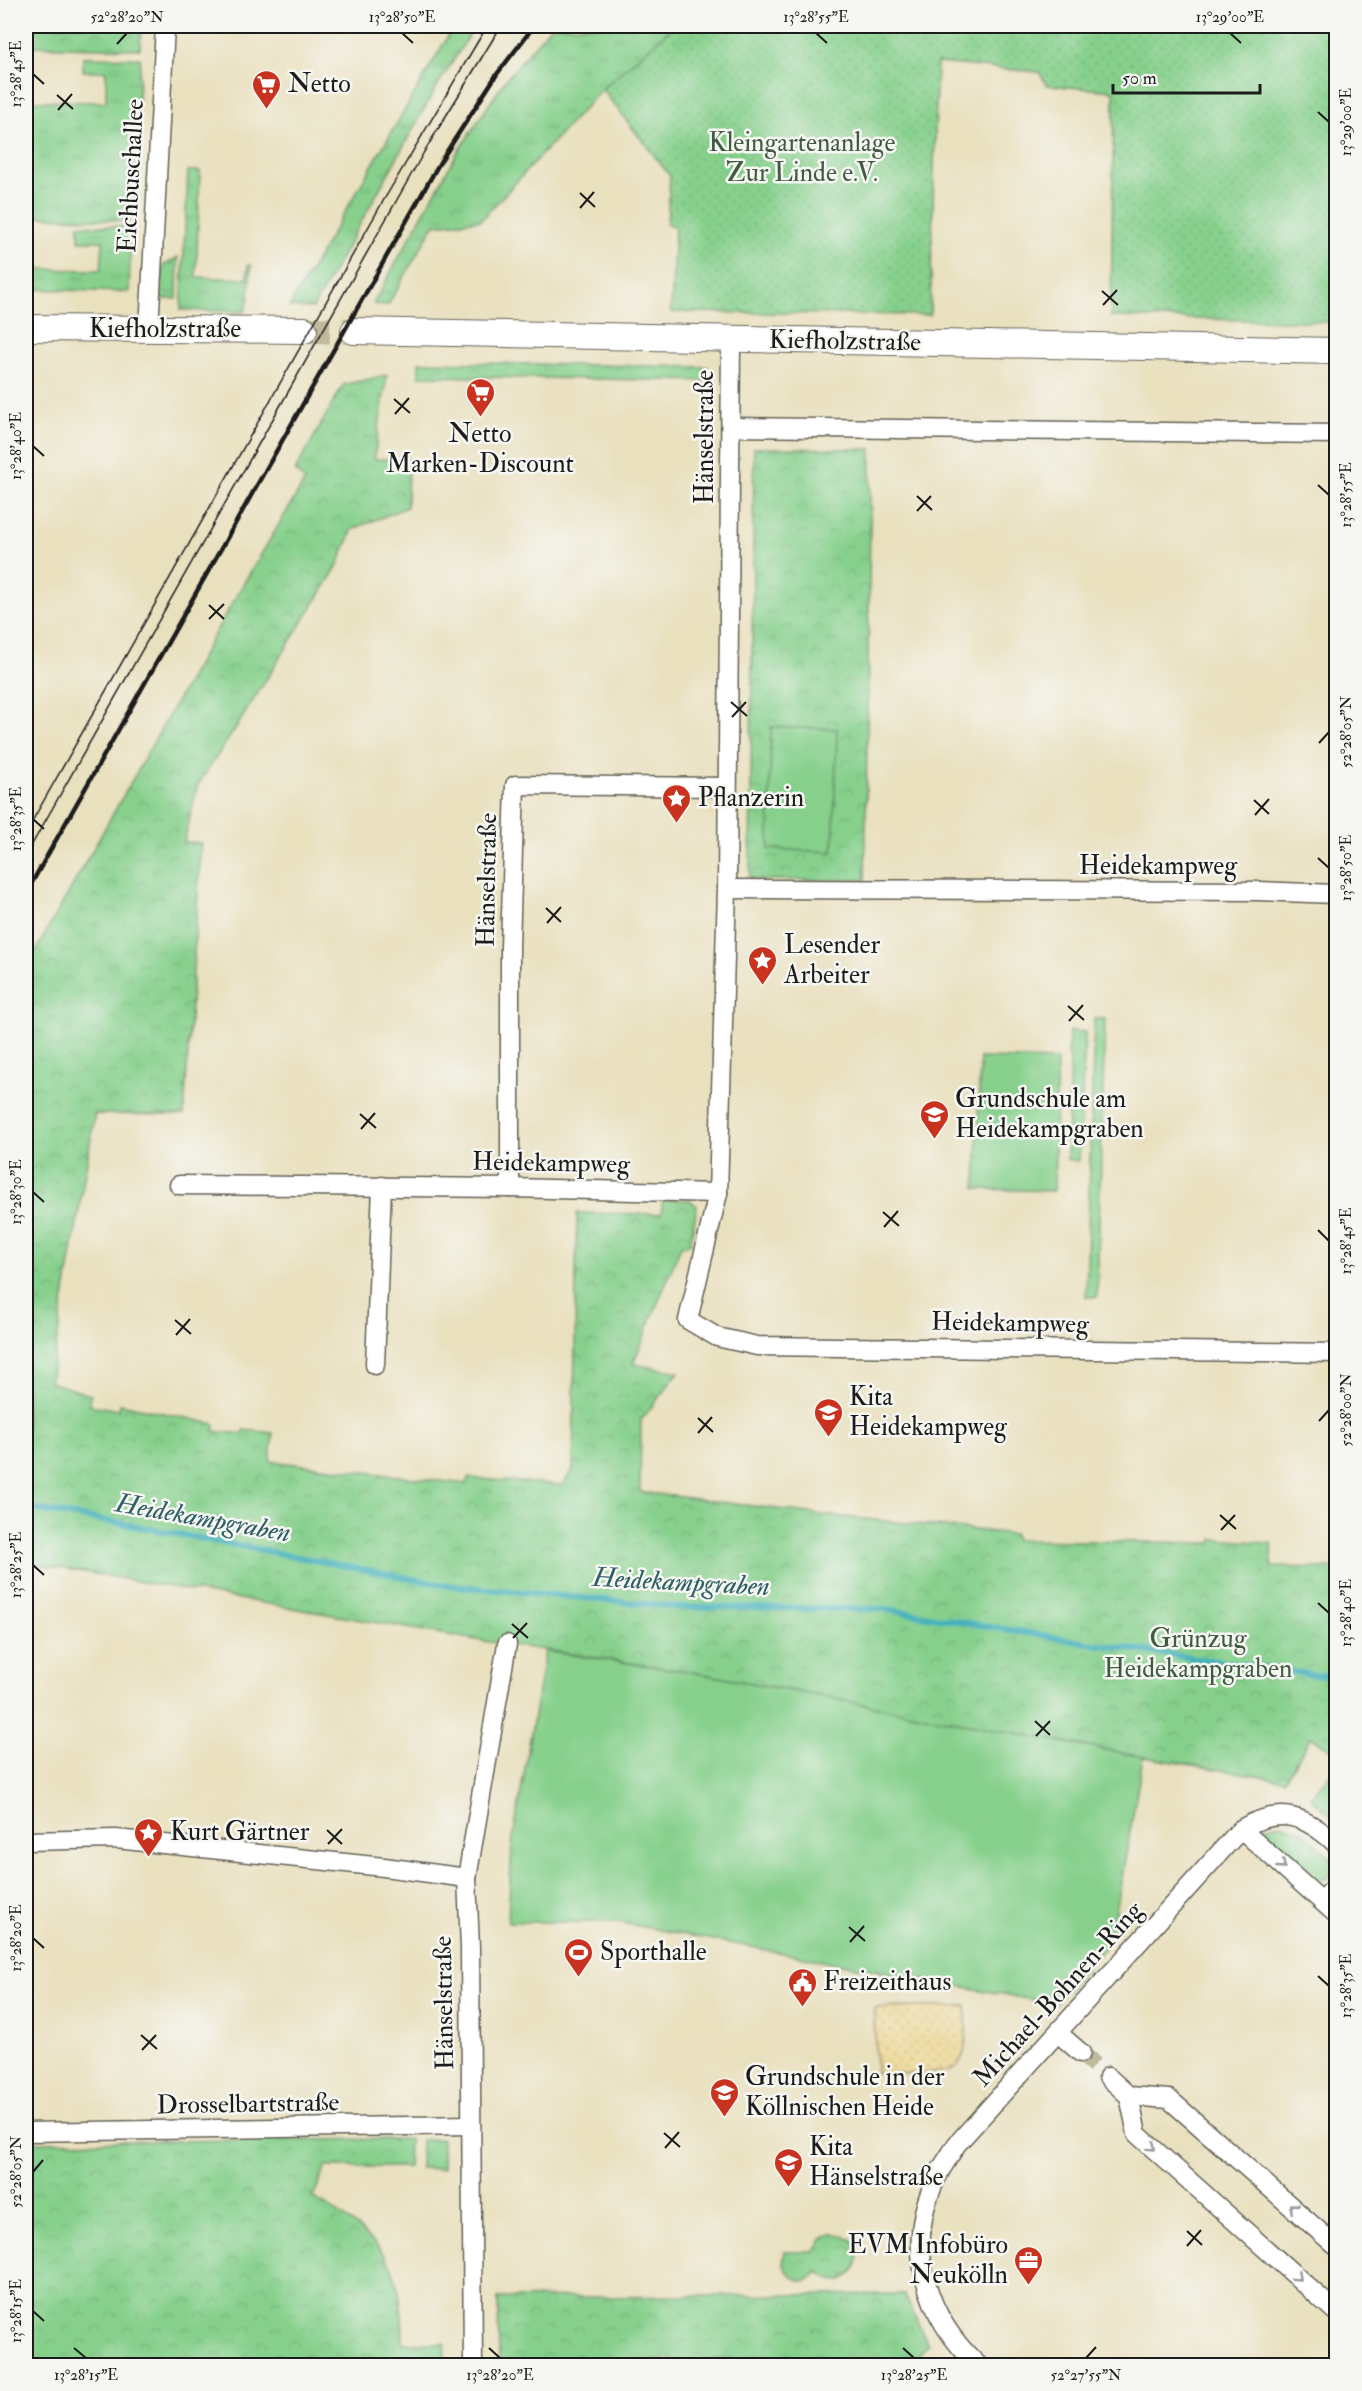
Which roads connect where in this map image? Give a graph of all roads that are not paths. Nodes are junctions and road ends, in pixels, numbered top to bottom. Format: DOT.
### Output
graph roads {
  1 [pos="165,26"];
  2 [pos="26,328"];
  3 [pos="149,330"];
  4 [pos="303,330"];
  5 [pos="354,330"];
  6 [pos="731,338"];
  7 [pos="1336,351"];
  8 [pos="731,427"];
  9 [pos="1336,434"];
  10 [pos="726,787"];
  11 [pos="727,889"];
  12 [pos="1336,894"];
  13 [pos="179,1185"];
  14 [pos="382,1186"];
  15 [pos="510,1188"];
  16 [pos="718,1193"];
  17 [pos="688,1320"];
  18 [pos="1336,1353"];
  19 [pos="375,1365"];
  20 [pos="507,1644"];
  21 [pos="1241,1829"];
  22 [pos="26,1841"];
  23 [pos="1336,1844"];
  24 [pos="467,1878"];
  25 [pos="1336,1886"];
  26 [pos="1322,1901"];
  27 [pos="1336,1914"];
  28 [pos="1058,2033"];
  29 [pos="1081,2053"];
  30 [pos="1108,2077"];
  31 [pos="1129,2096"];
  32 [pos="471,2125"];
  33 [pos="26,2132"];
  34 [pos="1336,2246"];
  35 [pos="1336,2312"];
  36 [pos="473,2366"];
  37 [pos="979,2366"];
  1 -- 3 [label="street, Eichbuschallee"];
  2 -- 3 [label="street, Kiefholzstraße"];
  3 -- 4 [label="street, Kiefholzstraße"];
  5 -- 6 [label="street, Kiefholzstraße"];
  6 -- 7 [label="street, Kiefholzstraße"];
  6 -- 8 [label="street, Hänselstraße"];
  8 -- 9 [label="street"];
  8 -- 10 [label="street, Hänselstraße"];
  10 -- 11 [label="street, Hänselstraße"];
  10 -- 15 [label="street, Hänselstraße"];
  11 -- 12 [label="street, Heidekampweg"];
  11 -- 16 [label="street, Hänselstraße"];
  13 -- 14 [label="street, Heidekampweg"];
  14 -- 15 [label="street, Heidekampweg"];
  14 -- 19 [label="street"];
  15 -- 16 [label="street, Heidekampweg"];
  16 -- 17 [label="street, Hänselstraße"];
  17 -- 18 [label="street, Heidekampweg"];
  20 -- 24 [label="street, Hänselstraße"];
  21 -- 23 [label="street, Michael-Bohnen-Ring"];
  21 -- 26 [label="street, one-way"];
  21 -- 28 [label="street, Michael-Bohnen-Ring"];
  22 -- 24 [label="street"];
  24 -- 32 [label="street, Hänselstraße"];
  25 -- 26 [label="street"];
  26 -- 27 [label="street"];
  28 -- 29 [label="street"];
  28 -- 37 [label="street, Michael-Bohnen-Ring"];
  30 -- 31 [label="street"];
  34 -- 31 [label="street, one-way"];
  31 -- 35 [label="street, one-way"];
  32 -- 33 [label="street, Drosselbartstraße"];
  32 -- 36 [label="street, Hänselstraße"];
}
